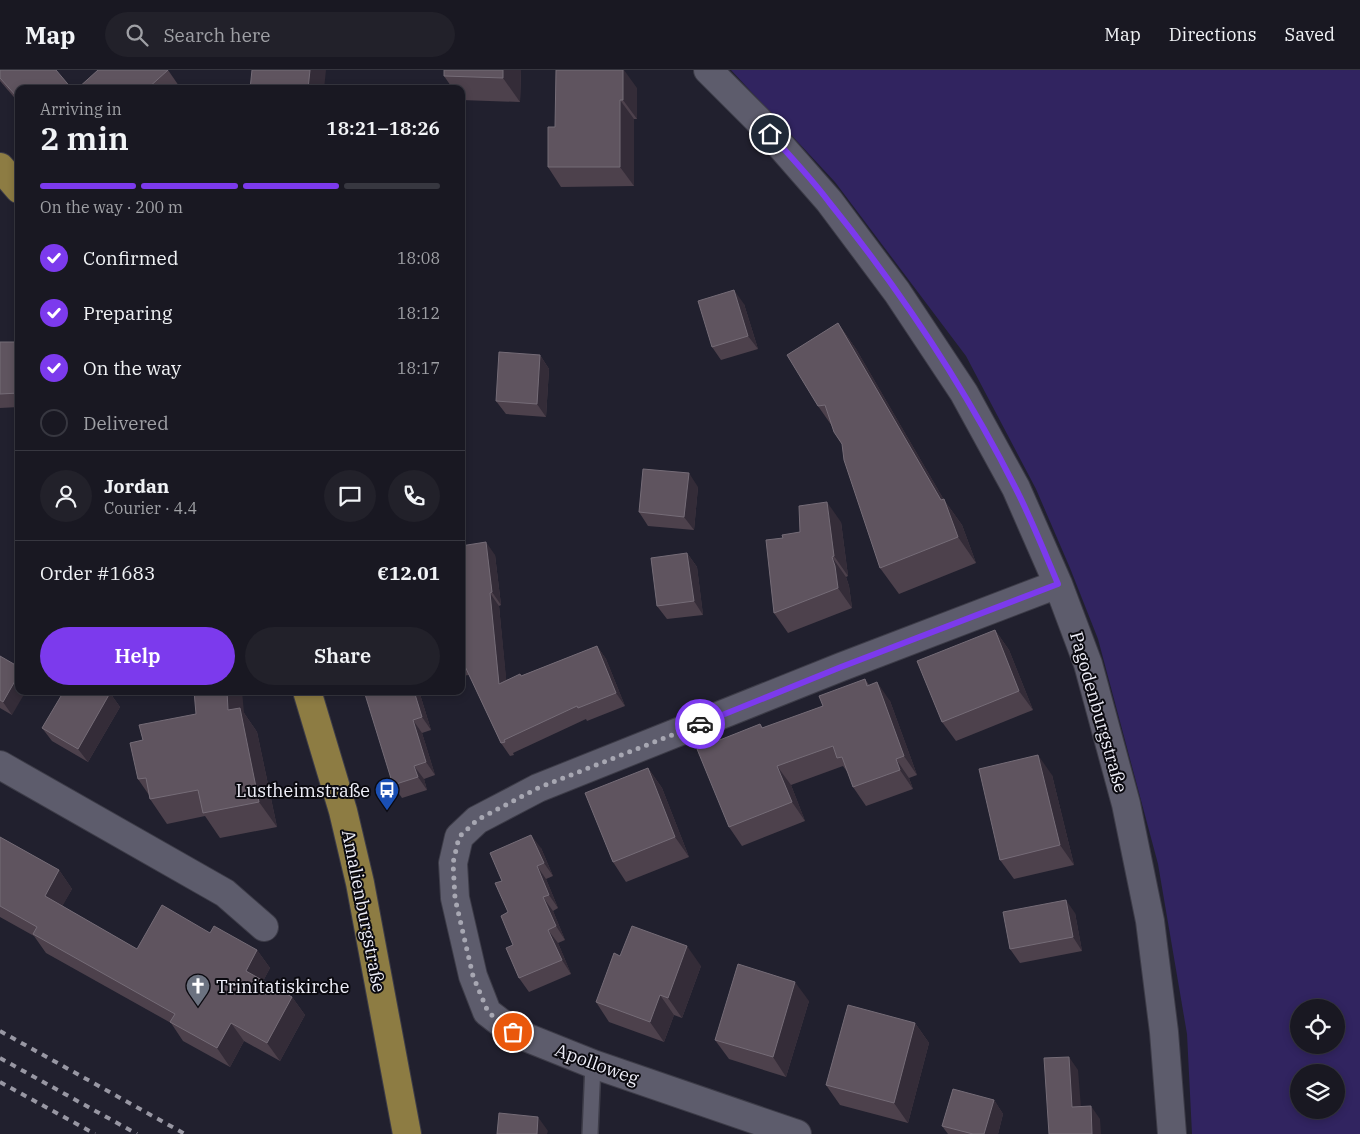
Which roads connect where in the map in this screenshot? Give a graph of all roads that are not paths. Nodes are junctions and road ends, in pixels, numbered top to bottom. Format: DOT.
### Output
graph roads {
  1 [pos="708,70"];
  2 [pos="0,167"];
  3 [pos="15,184"];
  4 [pos="1058,584"];
  5 [pos="308,695"];
  6 [pos="0,765"];
  7 [pos="264,927"];
  8 [pos="593,1064"];
  9 [pos="407,1134"];
  10 [pos="590,1134"];
  11 [pos="798,1134"];
  12 [pos="1172,1134"];
  1 -- 4 [label="street, Pagodenburgstraße"];
  2 -- 3 [label="main road"];
  4 -- 8 [label="street, Apolloweg"];
  4 -- 12 [label="street, Pagodenburgstraße"];
  5 -- 9 [label="main road, Amalienburgstraße"];
  6 -- 7 [label="street"];
  8 -- 10 [label="lane"];
  8 -- 11 [label="street, Apolloweg"];
}
